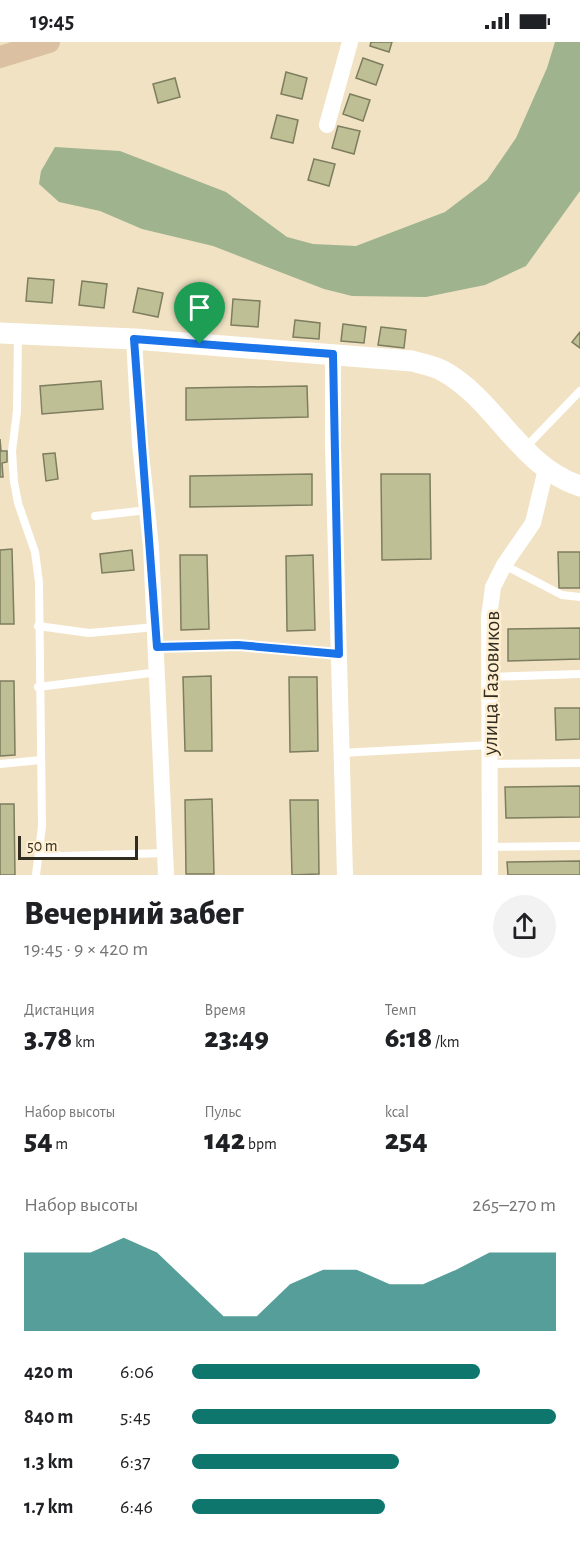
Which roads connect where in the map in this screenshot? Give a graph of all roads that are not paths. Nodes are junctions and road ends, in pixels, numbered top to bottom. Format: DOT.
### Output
graph roads {
  1 [pos="49,42"];
  2 [pos="350,42"];
  3 [pos="0,57"];
  4 [pos="327,125"];
  5 [pos="9,334"];
  6 [pos="134,339"];
  7 [pos="333,354"];
  8 [pos="580,391"];
  9 [pos="524,449"];
  10 [pos="546,469"];
  11 [pos="580,486"];
  12 [pos="147,510"];
  13 [pos="95,516"];
  14 [pos="504,565"];
  15 [pos="580,597"];
  16 [pos="38,626"];
  17 [pos="156,627"];
  18 [pos="157,647"];
  19 [pos="339,654"];
  20 [pos="159,672"];
  21 [pos="580,674"];
  22 [pos="489,677"];
  23 [pos="38,687"];
  24 [pos="489,745"];
  25 [pos="341,753"];
  26 [pos="41,760"];
  27 [pos="580,763"];
  28 [pos="0,764"];
  29 [pos="489,764"];
  30 [pos="580,846"];
  31 [pos="490,847"];
  32 [pos="165,853"];
  33 [pos="40,854"];
  34 [pos="36,875"];
  35 [pos="166,875"];
  36 [pos="345,875"];
  37 [pos="490,875"];
  1 -- 3 [label="main road"];
  2 -- 4 [label="street"];
  5 -- 6 [label="street"];
  5 -- 16 [label="lane"];
  6 -- 7 [label="street"];
  6 -- 12 [label="street"];
  7 -- 9 [label="street"];
  7 -- 19 [label="street"];
  8 -- 9 [label="lane"];
  9 -- 10 [label="street"];
  10 -- 11 [label="street"];
  10 -- 14 [label="street, улица Газовиков"];
  12 -- 13 [label="lane"];
  12 -- 17 [label="street"];
  14 -- 15 [label="lane"];
  14 -- 22 [label="street, улица Газовиков"];
  16 -- 17 [label="lane"];
  16 -- 23 [label="lane"];
  17 -- 18 [label="street"];
  18 -- 19 [label="lane"];
  18 -- 20 [label="street"];
  19 -- 25 [label="street"];
  20 -- 23 [label="lane"];
  20 -- 32 [label="street"];
  21 -- 22 [label="lane"];
  22 -- 24 [label="street, улица Газовиков"];
  23 -- 26 [label="lane"];
  24 -- 25 [label="lane"];
  24 -- 29 [label="street, улица Газовиков"];
  25 -- 36 [label="street"];
  26 -- 28 [label="lane"];
  26 -- 33 [label="lane"];
  27 -- 29 [label="lane"];
  29 -- 31 [label="street, улица Газовиков"];
  30 -- 31 [label="lane"];
  31 -- 37 [label="street, улица Газовиков"];
  32 -- 33 [label="lane"];
  32 -- 35 [label="street"];
  33 -- 34 [label="lane"];
}
